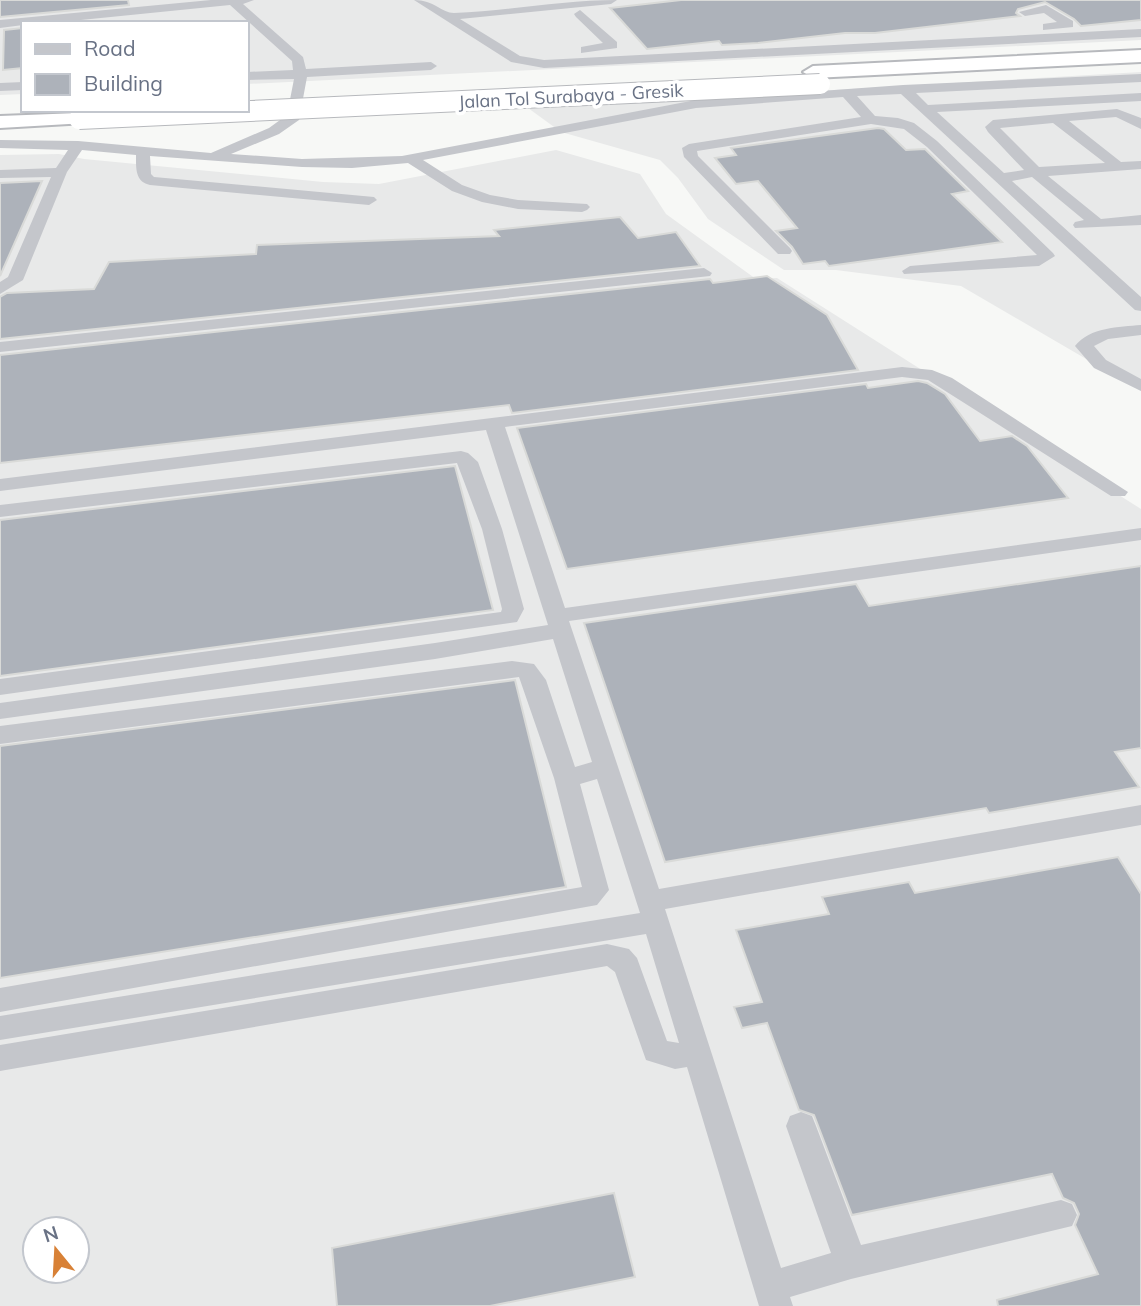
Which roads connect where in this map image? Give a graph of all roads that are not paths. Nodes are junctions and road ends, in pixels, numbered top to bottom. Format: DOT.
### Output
graph roads {
  1 [pos="248,0"];
  2 [pos="420,0"];
  3 [pos="611,0"];
  4 [pos="232,1"];
  5 [pos="541,7"];
  6 [pos="580,14"];
  7 [pos="448,17"];
  8 [pos="551,20"];
  9 [pos="30,21"];
  10 [pos="21,22"];
  11 [pos="0,24"];
  12 [pos="1069,24"];
  13 [pos="494,27"];
  14 [pos="995,27"];
  15 [pos="1047,27"];
  16 [pos="469,30"];
  17 [pos="1141,33"];
  18 [pos="1062,37"];
  19 [pos="895,46"];
  20 [pos="527,49"];
  21 [pos="591,56"];
  22 [pos="1141,56"];
  23 [pos="1141,64"];
  24 [pos="431,66"];
  25 [pos="302,74"];
  26 [pos="248,76"];
  27 [pos="817,78"];
  28 [pos="1141,78"];
  29 [pos="21,86"];
  30 [pos="0,87"];
  31 [pos="903,89"];
  32 [pos="846,93"];
  33 [pos="1141,97"];
  34 [pos="248,99"];
  35 [pos="248,109"];
  36 [pos="925,109"];
  37 [pos="21,110"];
  38 [pos="0,111"];
  39 [pos="190,112"];
  40 [pos="1056,118"];
  41 [pos="871,120"];
  42 [pos="0,122"];
  43 [pos="1141,125"];
  44 [pos="498,142"];
  45 [pos="0,144"];
  46 [pos="78,145"];
  47 [pos="143,150"];
  48 [pos="215,156"];
  49 [pos="410,158"];
  50 [pos="1141,165"];
  51 [pos="1120,168"];
  52 [pos="60,172"];
  53 [pos="1035,172"];
  54 [pos="0,174"];
  55 [pos="1002,178"];
  56 [pos="369,200"];
  57 [pos="582,206"];
  58 [pos="1141,220"];
  59 [pos="1097,223"];
  60 [pos="1058,228"];
  61 [pos="784,251"];
  62 [pos="910,271"];
  63 [pos="704,273"];
  64 [pos="0,289"];
  65 [pos="1141,306"];
  66 [pos="1141,330"];
  67 [pos="0,347"];
  68 [pos="1141,387"];
  69 [pos="494,424"];
  70 [pos="251,454"];
  71 [pos="254,480"];
  72 [pos="0,485"];
  73 [pos="1118,492"];
  74 [pos="0,511"];
  75 [pos="527,524"];
  76 [pos="492,529"];
  77 [pos="1141,534"];
  78 [pos="560,623"];
  79 [pos="274,674"];
  80 [pos="0,687"];
  81 [pos="0,711"];
  82 [pos="0,735"];
  83 [pos="606,768"];
  84 [pos="566,778"];
  85 [pos="1138,820"];
  86 [pos="653,911"];
  87 [pos="315,946"];
  88 [pos="317,990"];
  89 [pos="0,1000"];
  90 [pos="0,1028"];
  91 [pos="695,1053"];
  92 [pos="0,1058"];
  93 [pos="801,1126"];
  94 [pos="1061,1215"];
  95 [pos="851,1264"];
  96 [pos="773,1297"];
  1 -- 4 [label="street"];
  2 -- 7 [label="street"];
  3 -- 5 [label="street"];
  4 -- 9 [label="street"];
  4 -- 25 [label="street"];
  5 -- 7 [label="street"];
  5 -- 8 [label="street"];
  6 -- 21 [label="street"];
  7 -- 16 [label="street"];
  10 -- 11 [label="street"];
  12 -- 15 [label="street"];
  12 -- 15 [label="street"];
  12 -- 17 [label="street"];
  13 -- 16 [label="street"];
  14 -- 19 [label="street"];
  15 -- 18 [label="street"];
  16 -- 21 [label="street"];
  17 -- 18 [label="street"];
  18 -- 19 [label="street"];
  19 -- 21 [label="street"];
  20 -- 21 [label="street"];
  22 -- 27 [label="highway, Jalan Tol Surabaya - Gresik"];
  23 -- 27 [label="highway, Jalan Tol Surabaya - Gresik"];
  24 -- 25 [label="street"];
  25 -- 26 [label="street"];
  25 -- 48 [label="street"];
  27 -- 34 [label="highway, Jalan Tol Surabaya - Gresik"];
  27 -- 35 [label="highway, Jalan Tol Surabaya - Gresik, bridge"];
  28 -- 31 [label="street"];
  29 -- 30 [label="street"];
  31 -- 32 [label="street"];
  31 -- 36 [label="street"];
  32 -- 41 [label="street"];
  32 -- 44 [label="street"];
  33 -- 36 [label="street"];
  36 -- 55 [label="street"];
  37 -- 38 [label="highway"];
  39 -- 42 [label="highway, Jalan Tol Surabaya - Gresik, bridge"];
  40 -- 43 [label="street"];
  40 -- 51 [label="street"];
  40 -- 53 [label="street"];
  41 -- 61 [label="street"];
  41 -- 62 [label="street"];
  44 -- 49 [label="street"];
  45 -- 46 [label="street"];
  46 -- 47 [label="street"];
  46 -- 52 [label="street"];
  47 -- 48 [label="street"];
  47 -- 56 [label="street"];
  48 -- 49 [label="street"];
  49 -- 57 [label="street"];
  50 -- 51 [label="street"];
  51 -- 53 [label="street"];
  52 -- 54 [label="street"];
  52 -- 64 [label="street"];
  53 -- 55 [label="street"];
  53 -- 59 [label="street"];
  55 -- 60 [label="street"];
  58 -- 59 [label="street"];
  59 -- 60 [label="street"];
  60 -- 65 [label="street"];
  63 -- 67 [label="street"];
  66 -- 68 [label="street"];
  69 -- 70 [label="street"];
  69 -- 73 [label="street"];
  69 -- 75 [label="street"];
  70 -- 71 [label="street"];
  70 -- 72 [label="street"];
  71 -- 74 [label="street"];
  71 -- 76 [label="street"];
  75 -- 76 [label="street"];
  75 -- 78 [label="street"];
  76 -- 79 [label="street"];
  77 -- 78 [label="street"];
  78 -- 79 [label="street"];
  78 -- 83 [label="street"];
  79 -- 80 [label="street"];
  79 -- 81 [label="street"];
  79 -- 82 [label="street"];
  79 -- 84 [label="street"];
  83 -- 84 [label="street"];
  83 -- 86 [label="street"];
  84 -- 87 [label="street"];
  85 -- 86 [label="street"];
  86 -- 88 [label="street"];
  86 -- 91 [label="street"];
  87 -- 88 [label="street"];
  87 -- 89 [label="street"];
  88 -- 90 [label="street"];
  88 -- 91 [label="street"];
  88 -- 92 [label="street"];
  91 -- 96 [label="street"];
  93 -- 95 [label="street"];
  94 -- 95 [label="street"];
  95 -- 96 [label="street"];
}
